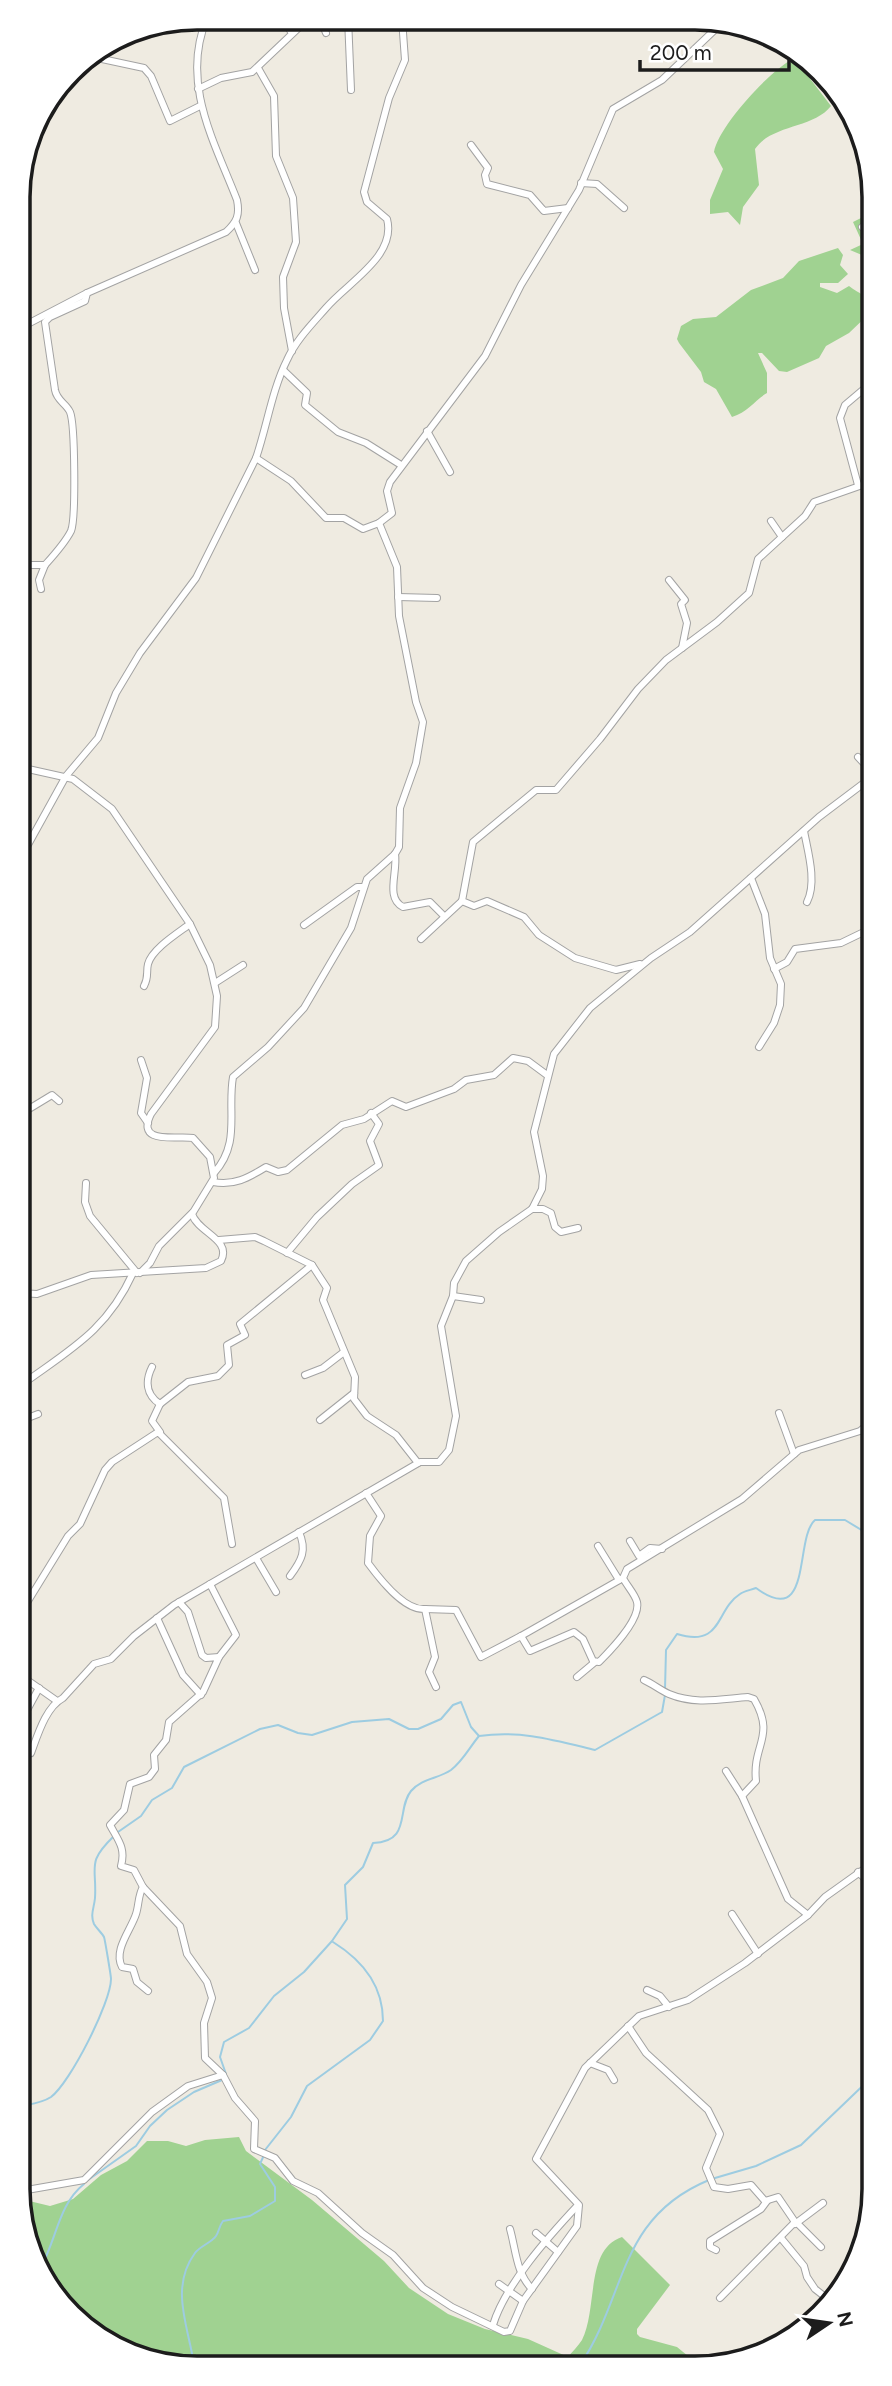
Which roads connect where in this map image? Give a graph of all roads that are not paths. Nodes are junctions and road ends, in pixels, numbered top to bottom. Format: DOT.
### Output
graph roads {
  1 [pos="203,30"];
  2 [pos="290,30"];
  3 [pos="295,30"];
  4 [pos="326,30"];
  5 [pos="348,30"];
  6 [pos="403,30"];
  7 [pos="713,31"];
  8 [pos="292,33"];
  9 [pos="327,33"];
  10 [pos="103,59"];
  11 [pos="258,68"];
  12 [pos="198,89"];
  13 [pos="351,90"];
  14 [pos="200,106"];
  15 [pos="471,145"];
  16 [pos="581,184"];
  17 [pos="568,208"];
  18 [pos="624,208"];
  19 [pos="236,223"];
  20 [pos="255,270"];
  21 [pos="87,293"];
  22 [pos="30,323"];
  23 [pos="292,351"];
  24 [pos="283,370"];
  25 [pos="862,391"];
  26 [pos="427,431"];
  27 [pos="256,458"];
  28 [pos="401,465"];
  29 [pos="450,472"];
  30 [pos="862,484"];
  31 [pos="858,485"];
  32 [pos="771,522"];
  33 [pos="379,523"];
  34 [pos="782,537"];
  35 [pos="30,565"];
  36 [pos="45,565"];
  37 [pos="669,580"];
  38 [pos="41,589"];
  39 [pos="398,597"];
  40 [pos="437,598"];
  41 [pos="682,648"];
  42 [pos="858,757"];
  43 [pos="862,762"];
  44 [pos="30,769"];
  45 [pos="66,776"];
  46 [pos="862,782"];
  47 [pos="804,831"];
  48 [pos="30,841"];
  49 [pos="396,854"];
  50 [pos="751,878"];
  51 [pos="363,887"];
  52 [pos="462,901"];
  53 [pos="807,902"];
  54 [pos="443,915"];
  55 [pos="190,924"];
  56 [pos="304,925"];
  57 [pos="862,933"];
  58 [pos="421,939"];
  59 [pos="651,958"];
  60 [pos="243,965"];
  61 [pos="774,969"];
  62 [pos="215,983"];
  63 [pos="144,986"];
  64 [pos="759,1047"];
  65 [pos="141,1060"];
  66 [pos="547,1075"];
  67 [pos="59,1101"];
  68 [pos="30,1108"];
  69 [pos="371,1113"];
  70 [pos="148,1123"];
  71 [pos="214,1173"];
  72 [pos="213,1182"];
  73 [pos="86,1183"];
  74 [pos="532,1209"];
  75 [pos="193,1212"];
  76 [pos="578,1228"];
  77 [pos="219,1240"];
  78 [pos="287,1253"];
  79 [pos="312,1265"];
  80 [pos="137,1273"];
  81 [pos="30,1294"];
  82 [pos="453,1296"];
  83 [pos="481,1300"];
  84 [pos="344,1352"];
  85 [pos="152,1367"];
  86 [pos="305,1375"];
  87 [pos="30,1379"];
  88 [pos="354,1393"];
  89 [pos="160,1404"];
  90 [pos="779,1413"];
  91 [pos="38,1414"];
  92 [pos="30,1417"];
  93 [pos="320,1420"];
  94 [pos="862,1429"];
  95 [pos="160,1432"];
  96 [pos="794,1454"];
  97 [pos="418,1463"];
  98 [pos="366,1493"];
  99 [pos="299,1532"];
  100 [pos="630,1541"];
  101 [pos="232,1544"];
  102 [pos="598,1546"];
  103 [pos="664,1549"];
  104 [pos="256,1558"];
  105 [pos="290,1576"];
  106 [pos="621,1579"];
  107 [pos="210,1584"];
  108 [pos="276,1592"];
  109 [pos="30,1598"];
  110 [pos="179,1602"];
  111 [pos="425,1609"];
  112 [pos="157,1618"];
  113 [pos="521,1636"];
  114 [pos="219,1657"];
  115 [pos="595,1662"];
  116 [pos="577,1677"];
  117 [pos="644,1680"];
  118 [pos="30,1682"];
  119 [pos="436,1687"];
  120 [pos="39,1688"];
  121 [pos="201,1695"];
  122 [pos="57,1701"];
  123 [pos="30,1705"];
  124 [pos="32,1753"];
  125 [pos="726,1771"];
  126 [pos="742,1796"];
  127 [pos="862,1870"];
  128 [pos="858,1872"];
  129 [pos="862,1876"];
  130 [pos="143,1887"];
  131 [pos="732,1914"];
  132 [pos="808,1915"];
  133 [pos="758,1954"];
  134 [pos="647,1990"];
  135 [pos="148,1991"];
  136 [pos="669,2007"];
  137 [pos="628,2026"];
  138 [pos="590,2063"];
  139 [pos="223,2076"];
  140 [pos="614,2080"];
  141 [pos="30,2189"];
  142 [pos="767,2201"];
  143 [pos="823,2203"];
  144 [pos="579,2205"];
  145 [pos="796,2223"];
  146 [pos="510,2229"];
  147 [pos="536,2233"];
  148 [pos="781,2238"];
  149 [pos="544,2242"];
  150 [pos="821,2247"];
  151 [pos="716,2250"];
  152 [pos="558,2252"];
  153 [pos="522,2275"];
  154 [pos="499,2284"];
  155 [pos="814,2288"];
  156 [pos="532,2289"];
  157 [pos="511,2292"];
  158 [pos="720,2298"];
  159 [pos="523,2301"];
  160 [pos="494,2325"];
  1 -- 12 [label="street"];
  2 -- 8 [label="street"];
  3 -- 8 [label="street"];
  4 -- 9 [label="street"];
  5 -- 13 [label="street"];
  6 -- 23 [label="street"];
  7 -- 16 [label="street"];
  8 -- 11 [label="street"];
  10 -- 14 [label="street"];
  11 -- 12 [label="street"];
  11 -- 23 [label="street"];
  12 -- 14 [label="street"];
  14 -- 19 [label="street"];
  15 -- 17 [label="street"];
  16 -- 17 [label="street"];
  16 -- 18 [label="street"];
  17 -- 26 [label="street"];
  19 -- 20 [label="street"];
  19 -- 21 [label="street"];
  21 -- 22 [label="street"];
  21 -- 36 [label="street"];
  23 -- 24 [label="street"];
  24 -- 27 [label="street"];
  24 -- 28 [label="street"];
  25 -- 31 [label="street"];
  26 -- 28 [label="street"];
  26 -- 29 [label="street"];
  27 -- 33 [label="street"];
  27 -- 45 [label="street"];
  28 -- 33 [label="street"];
  30 -- 31 [label="street"];
  31 -- 34 [label="street"];
  32 -- 34 [label="street"];
  33 -- 39 [label="street"];
  34 -- 41 [label="street"];
  35 -- 36 [label="street"];
  36 -- 38 [label="street"];
  37 -- 41 [label="street"];
  39 -- 40 [label="street"];
  39 -- 49 [label="street"];
  41 -- 52 [label="street"];
  42 -- 43 [label="street"];
  44 -- 45 [label="street"];
  45 -- 48 [label="street"];
  45 -- 55 [label="street"];
  46 -- 47 [label="street"];
  47 -- 50 [label="street"];
  47 -- 53 [label="street"];
  49 -- 51 [label="street"];
  49 -- 54 [label="street"];
  50 -- 59 [label="street"];
  50 -- 61 [label="street"];
  51 -- 56 [label="street"];
  51 -- 71 [label="street"];
  52 -- 54 [label="street"];
  52 -- 59 [label="street"];
  54 -- 58 [label="street"];
  55 -- 62 [label="street"];
  55 -- 63 [label="street"];
  57 -- 61 [label="street"];
  59 -- 66 [label="street"];
  60 -- 62 [label="street"];
  61 -- 64 [label="street"];
  62 -- 70 [label="street"];
  65 -- 70 [label="street"];
  66 -- 69 [label="street"];
  66 -- 74 [label="street"];
  67 -- 68 [label="street"];
  69 -- 72 [label="street"];
  69 -- 78 [label="street"];
  70 -- 71 [label="street"];
  71 -- 72 [label="street"];
  72 -- 75 [label="street"];
  73 -- 80 [label="street"];
  74 -- 76 [label="street"];
  74 -- 82 [label="street"];
  75 -- 77 [label="street"];
  75 -- 80 [label="street"];
  77 -- 78 [label="street"];
  77 -- 80 [label="street"];
  78 -- 79 [label="street"];
  79 -- 84 [label="street"];
  79 -- 89 [label="street"];
  80 -- 81 [label="street"];
  80 -- 87 [label="street"];
  82 -- 83 [label="street"];
  82 -- 97 [label="street"];
  84 -- 86 [label="street"];
  84 -- 88 [label="street"];
  85 -- 89 [label="street"];
  88 -- 93 [label="street"];
  88 -- 97 [label="street"];
  89 -- 95 [label="street"];
  90 -- 96 [label="street"];
  91 -- 92 [label="street"];
  94 -- 96 [label="street"];
  95 -- 101 [label="street"];
  95 -- 109 [label="street"];
  96 -- 103 [label="street"];
  97 -- 98 [label="street"];
  98 -- 99 [label="street"];
  98 -- 111 [label="street"];
  99 -- 104 [label="street"];
  99 -- 105 [label="street"];
  100 -- 103 [label="street"];
  102 -- 106 [label="street"];
  103 -- 106 [label="street"];
  104 -- 107 [label="street"];
  104 -- 108 [label="street"];
  106 -- 113 [label="street"];
  106 -- 115 [label="street"];
  107 -- 110 [label="street"];
  107 -- 114 [label="street"];
  110 -- 112 [label="street"];
  110 -- 114 [label="street"];
  111 -- 113 [label="street"];
  111 -- 119 [label="street"];
  112 -- 121 [label="street"];
  112 -- 122 [label="street"];
  113 -- 115 [label="street"];
  114 -- 121 [label="street"];
  115 -- 116 [label="street"];
  117 -- 126 [label="street"];
  118 -- 120 [label="street"];
  120 -- 122 [label="street"];
  120 -- 123 [label="street"];
  121 -- 130 [label="street"];
  122 -- 124 [label="street"];
  125 -- 126 [label="street"];
  126 -- 132 [label="street"];
  127 -- 128 [label="street"];
  128 -- 129 [label="street"];
  128 -- 132 [label="street"];
  130 -- 135 [label="street"];
  130 -- 139 [label="street"];
  131 -- 133 [label="street"];
  132 -- 133 [label="street"];
  133 -- 136 [label="street"];
  134 -- 136 [label="street"];
  136 -- 137 [label="street"];
  137 -- 138 [label="street"];
  137 -- 142 [label="street"];
  138 -- 140 [label="street"];
  138 -- 144 [label="street"];
  139 -- 141 [label="street"];
  139 -- 160 [label="street"];
  142 -- 145 [label="street"];
  142 -- 151 [label="street"];
  143 -- 145 [label="street"];
  144 -- 149 [label="street"];
  144 -- 152 [label="street"];
  145 -- 148 [label="street"];
  145 -- 150 [label="street"];
  146 -- 153 [label="street"];
  147 -- 149 [label="street"];
  148 -- 155 [label="street"];
  148 -- 158 [label="street"];
  149 -- 152 [label="street"];
  149 -- 153 [label="street"];
  152 -- 156 [label="street"];
  153 -- 156 [label="street"];
  153 -- 157 [label="street"];
  154 -- 157 [label="street"];
  156 -- 159 [label="street"];
  157 -- 159 [label="street"];
  157 -- 160 [label="street"];
  159 -- 160 [label="street"];
}
